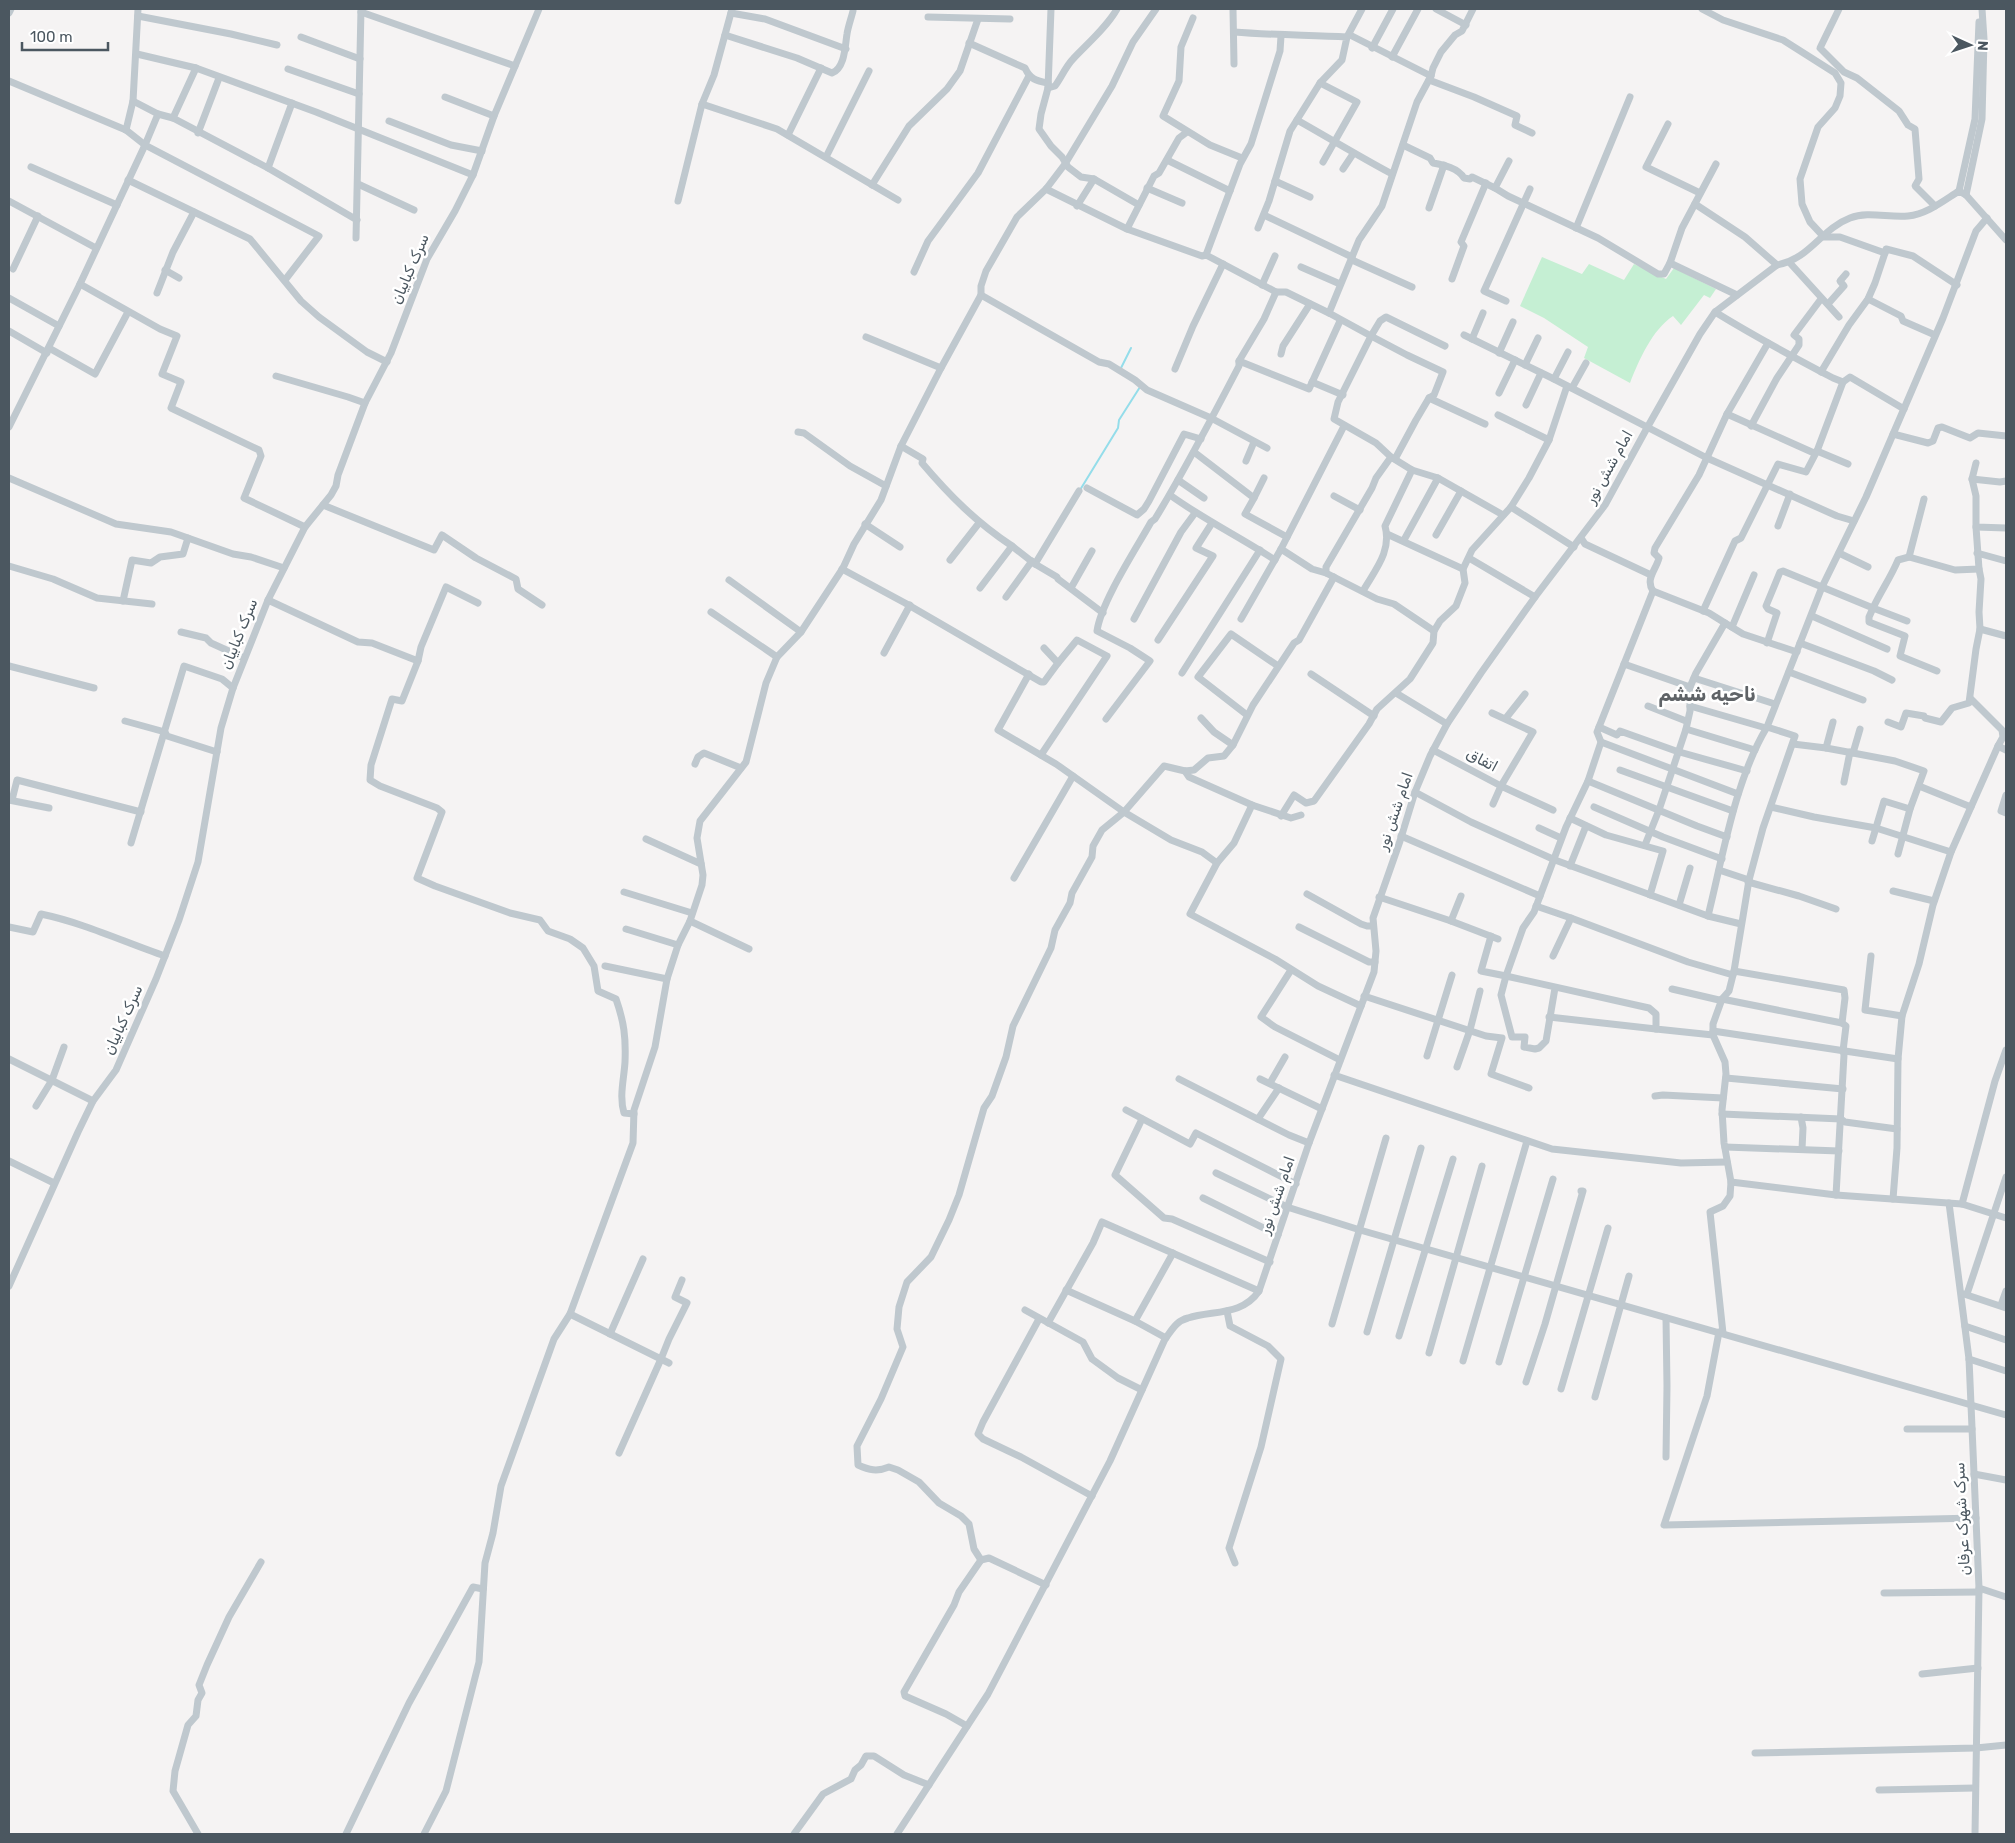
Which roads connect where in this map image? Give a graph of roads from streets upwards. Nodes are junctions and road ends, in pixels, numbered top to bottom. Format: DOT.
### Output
graph roads {
  1 [pos="538,9"];
  2 [pos="1051,9"];
  3 [pos="1117,9"];
  4 [pos="1156,9"];
  5 [pos="1234,9"];
  6 [pos="1362,9"];
  7 [pos="1393,9"];
  8 [pos="1418,9"];
  9 [pos="1436,9"];
  10 [pos="1473,9"];
  11 [pos="1702,9"];
  12 [pos="1839,9"];
  13 [pos="1981,9"];
  14 [pos="361,11"];
  15 [pos="731,11"];
  16 [pos="853,11"];
  17 [pos="138,12"];
  18 [pos="928,17"];
  19 [pos="1193,18"];
  20 [pos="978,19"];
  21 [pos="1010,19"];
  22 [pos="1466,25"];
  23 [pos="1234,32"];
  24 [pos="725,36"];
  25 [pos="1281,36"];
  26 [pos="1348,36"];
  27 [pos="301,37"];
  28 [pos="970,43"];
  29 [pos="277,45"];
  30 [pos="1372,48"];
  31 [pos="1820,48"];
  32 [pos="846,49"];
  33 [pos="137,54"];
  34 [pos="1392,57"];
  35 [pos="360,59"];
  36 [pos="1815,59"];
  37 [pos="1234,64"];
  38 [pos="515,66"];
  39 [pos="196,68"];
  40 [pos="821,68"];
  41 [pos="288,69"];
  42 [pos="869,71"];
  43 [pos="1029,76"];
  44 [pos="219,78"];
  45 [pos="1430,78"];
  46 [pos="1320,83"];
  47 [pos="10,84"];
  48 [pos="1048,85"];
  49 [pos="359,94"];
  50 [pos="445,96"];
  51 [pos="1630,97"];
  52 [pos="133,101"];
  53 [pos="292,103"];
  54 [pos="702,104"];
  55 [pos="158,114"];
  56 [pos="494,116"];
  57 [pos="173,118"];
  58 [pos="1297,120"];
  59 [pos="389,121"];
  60 [pos="1668,124"];
  61 [pos="126,130"];
  62 [pos="358,130"];
  63 [pos="1187,132"];
  64 [pos="1532,132"];
  65 [pos="198,133"];
  66 [pos="788,135"];
  67 [pos="1335,142"];
  68 [pos="146,145"];
  69 [pos="1403,145"];
  70 [pos="482,151"];
  71 [pos="1353,154"];
  72 [pos="826,157"];
  73 [pos="1242,158"];
  74 [pos="1167,160"];
  75 [pos="1509,161"];
  76 [pos="1323,162"];
  77 [pos="1065,164"];
  78 [pos="1716,164"];
  79 [pos="1444,165"];
  80 [pos="32,167"];
  81 [pos="268,168"];
  82 [pos="1343,169"];
  83 [pos="1392,174"];
  84 [pos="473,176"];
  85 [pos="1094,179"];
  86 [pos="128,180"];
  87 [pos="1275,181"];
  88 [pos="1486,183"];
  89 [pos="358,184"];
  90 [pos="872,185"];
  91 [pos="1147,188"];
  92 [pos="1495,188"];
  93 [pos="1046,189"];
  94 [pos="1530,189"];
  95 [pos="1230,191"];
  96 [pos="1959,191"];
  97 [pos="1700,193"];
  98 [pos="1966,195"];
  99 [pos="1310,197"];
  100 [pos="898,200"];
  101 [pos="9,201"];
  102 [pos="678,201"];
  103 [pos="1182,203"];
  104 [pos="1524,204"];
  105 [pos="1695,204"];
  106 [pos="117,205"];
  107 [pos="1078,206"];
  108 [pos="1139,206"];
  109 [pos="1934,206"];
  110 [pos="1429,208"];
  111 [pos="414,210"];
  112 [pos="194,212"];
  113 [pos="1264,214"];
  114 [pos="38,216"];
  115 [pos="1987,218"];
  116 [pos="357,220"];
  117 [pos="1258,228"];
  118 [pos="1576,228"];
  119 [pos="1127,229"];
  120 [pos="1824,237"];
  121 [pos="356,238"];
  122 [pos="2006,240"];
  123 [pos="96,248"];
  124 [pos="1885,253"];
  125 [pos="1206,255"];
  126 [pos="1275,256"];
  127 [pos="1352,259"];
  128 [pos="1670,263"];
  129 [pos="1790,263"];
  130 [pos="1223,264"];
  131 [pos="1777,265"];
  132 [pos="1301,267"];
  133 [pos="13,269"];
  134 [pos="165,270"];
  135 [pos="914,272"];
  136 [pos="1846,274"];
  137 [pos="179,278"];
  138 [pos="1452,279"];
  139 [pos="285,280"];
  140 [pos="80,284"];
  141 [pos="1340,284"];
  142 [pos="1956,284"];
  143 [pos="1262,285"];
  144 [pos="1412,287"];
  145 [pos="1276,292"];
  146 [pos="156,293"];
  147 [pos="981,295"];
  148 [pos="1737,295"];
  149 [pos="9,298"];
  150 [pos="1821,299"];
  151 [pos="1868,299"];
  152 [pos="1506,301"];
  153 [pos="1310,304"];
  154 [pos="1828,304"];
  155 [pos="128,312"];
  156 [pos="1715,312"];
  157 [pos="1484,313"];
  158 [pos="1329,314"];
  159 [pos="1839,317"];
  160 [pos="1340,321"];
  161 [pos="1514,322"];
  162 [pos="59,326"];
  163 [pos="9,331"];
  164 [pos="1464,335"];
  165 [pos="1935,335"];
  166 [pos="1371,336"];
  167 [pos="866,337"];
  168 [pos="1538,338"];
  169 [pos="1472,339"];
  170 [pos="1768,343"];
  171 [pos="1445,346"];
  172 [pos="48,350"];
  173 [pos="1568,352"];
  174 [pos="1499,353"];
  175 [pos="1280,354"];
  176 [pos="1792,355"];
  177 [pos="1515,360"];
  178 [pos="1240,361"];
  179 [pos="387,362"];
  180 [pos="1586,363"];
  181 [pos="1525,365"];
  182 [pos="941,368"];
  183 [pos="1175,369"];
  184 [pos="1821,372"];
  185 [pos="1541,373"];
  186 [pos="276,376"];
  187 [pos="1554,379"];
  188 [pos="1312,382"];
  189 [pos="1843,382"];
  190 [pos="1569,387"];
  191 [pos="1499,393"];
  192 [pos="1343,395"];
  193 [pos="1430,398"];
  194 [pos="365,403"];
  195 [pos="1526,405"];
  196 [pos="1904,409"];
  197 [pos="1727,414"];
  198 [pos="1498,415"];
  199 [pos="1211,418"];
  200 [pos="1485,424"];
  201 [pos="1344,426"];
  202 [pos="1752,426"];
  203 [pos="9,427"];
  204 [pos="1647,428"];
  205 [pos="798,432"];
  206 [pos="1893,434"];
  207 [pos="2006,436"];
  208 [pos="1201,440"];
  209 [pos="1549,440"];
  210 [pos="1254,442"];
  211 [pos="901,446"];
  212 [pos="1267,448"];
  213 [pos="1816,451"];
  214 [pos="1194,452"];
  215 [pos="1393,458"];
  216 [pos="1708,458"];
  217 [pos="1246,461"];
  218 [pos="1976,463"];
  219 [pos="1848,464"];
  220 [pos="1412,470"];
  221 [pos="9,478"];
  222 [pos="1264,478"];
  223 [pos="1438,478"];
  224 [pos="1178,480"];
  225 [pos="1972,480"];
  226 [pos="2006,481"];
  227 [pos="886,486"];
  228 [pos="1768,486"];
  229 [pos="1087,488"];
  230 [pos="1079,491"];
  231 [pos="1461,491"];
  232 [pos="1790,494"];
  233 [pos="1170,495"];
  234 [pos="1334,496"];
  235 [pos="1204,498"];
  236 [pos="1254,498"];
  237 [pos="1924,499"];
  238 [pos="323,505"];
  239 [pos="1511,507"];
  240 [pos="1360,510"];
  241 [pos="1195,513"];
  242 [pos="1503,515"];
  243 [pos="1854,521"];
  244 [pos="979,523"];
  245 [pos="1212,523"];
  246 [pos="865,524"];
  247 [pos="305,526"];
  248 [pos="1778,526"];
  249 [pos="1976,527"];
  250 [pos="2006,528"];
  251 [pos="1387,534"];
  252 [pos="1436,535"];
  253 [pos="1287,537"];
  254 [pos="188,538"];
  255 [pos="1581,538"];
  256 [pos="1404,540"];
  257 [pos="1012,546"];
  258 [pos="900,547"];
  259 [pos="1574,547"];
  260 [pos="1281,549"];
  261 [pos="1260,550"];
  262 [pos="1092,551"];
  263 [pos="1839,553"];
  264 [pos="1977,553"];
  265 [pos="1909,557"];
  266 [pos="1468,558"];
  267 [pos="950,560"];
  268 [pos="1275,560"];
  269 [pos="2006,561"];
  270 [pos="1033,562"];
  271 [pos="9,566"];
  272 [pos="1868,567"];
  273 [pos="284,568"];
  274 [pos="1463,569"];
  275 [pos="1979,569"];
  276 [pos="842,570"];
  277 [pos="1326,573"];
  278 [pos="1651,575"];
  279 [pos="1754,575"];
  280 [pos="1334,577"];
  281 [pos="729,580"];
  282 [pos="1822,587"];
  283 [pos="980,588"];
  284 [pos="1072,588"];
  285 [pos="1362,591"];
  286 [pos="1653,591"];
  287 [pos="1535,597"];
  288 [pos="1006,598"];
  289 [pos="268,600"];
  290 [pos="123,601"];
  291 [pos="152,604"];
  292 [pos="478,604"];
  293 [pos="910,605"];
  294 [pos="542,606"];
  295 [pos="1873,608"];
  296 [pos="1702,611"];
  297 [pos="710,612"];
  298 [pos="1103,613"];
  299 [pos="1812,616"];
  300 [pos="1134,619"];
  301 [pos="1241,619"];
  302 [pos="1907,620"];
  303 [pos="1725,623"];
  304 [pos="1732,627"];
  305 [pos="1980,629"];
  306 [pos="1434,631"];
  307 [pos="181,632"];
  308 [pos="800,632"];
  309 [pos="2006,636"];
  310 [pos="1158,640"];
  311 [pos="1767,643"];
  312 [pos="1800,643"];
  313 [pos="1044,648"];
  314 [pos="1886,649"];
  315 [pos="1797,652"];
  316 [pos="884,653"];
  317 [pos="777,657"];
  318 [pos="244,658"];
  319 [pos="418,660"];
  320 [pos="1058,663"];
  321 [pos="1624,664"];
  322 [pos="9,666"];
  323 [pos="1278,666"];
  324 [pos="1937,670"];
  325 [pos="1182,672"];
  326 [pos="1789,672"];
  327 [pos="1029,674"];
  328 [pos="1310,674"];
  329 [pos="1694,678"];
  330 [pos="1892,680"];
  331 [pos="1690,687"];
  332 [pos="94,688"];
  333 [pos="233,688"];
  334 [pos="1396,693"];
  335 [pos="1525,694"];
  336 [pos="1971,699"];
  337 [pos="1863,700"];
  338 [pos="1775,704"];
  339 [pos="1648,706"];
  340 [pos="1690,706"];
  341 [pos="1492,713"];
  342 [pos="1247,715"];
  343 [pos="1374,716"];
  344 [pos="1201,718"];
  345 [pos="1506,718"];
  346 [pos="1106,719"];
  347 [pos="125,721"];
  348 [pos="1833,722"];
  349 [pos="1888,722"];
  350 [pos="1447,724"];
  351 [pos="1686,725"];
  352 [pos="1599,727"];
  353 [pos="1766,728"];
  354 [pos="1860,729"];
  355 [pos="165,732"];
  356 [pos="1600,742"];
  357 [pos="1793,744"];
  358 [pos="1233,745"];
  359 [pos="1998,746"];
  360 [pos="1826,748"];
  361 [pos="1433,750"];
  362 [pos="1755,750"];
  363 [pos="2006,750"];
  364 [pos="217,752"];
  365 [pos="1678,752"];
  366 [pos="1852,753"];
  367 [pos="1041,755"];
  368 [pos="695,764"];
  369 [pos="741,768"];
  370 [pos="1673,769"];
  371 [pos="1620,770"];
  372 [pos="1185,771"];
  373 [pos="1747,771"];
  374 [pos="1073,776"];
  375 [pos="1588,781"];
  376 [pos="1844,782"];
  377 [pos="1666,785"];
  378 [pos="1501,786"];
  379 [pos="1919,786"];
  380 [pos="1414,792"];
  381 [pos="1738,794"];
  382 [pos="2006,795"];
  383 [pos="10,800"];
  384 [pos="1492,804"];
  385 [pos="1252,805"];
  386 [pos="1594,807"];
  387 [pos="1771,807"];
  388 [pos="1971,807"];
  389 [pos="49,808"];
  390 [pos="1553,810"];
  391 [pos="1659,810"];
  392 [pos="1910,810"];
  393 [pos="1733,811"];
  394 [pos="141,812"];
  395 [pos="1124,812"];
  396 [pos="2006,813"];
  397 [pos="1301,815"];
  398 [pos="1281,816"];
  399 [pos="1570,818"];
  400 [pos="1586,826"];
  401 [pos="1539,828"];
  402 [pos="1876,828"];
  403 [pos="1650,831"];
  404 [pos="1402,836"];
  405 [pos="1902,836"];
  406 [pos="1727,837"];
  407 [pos="1561,838"];
  408 [pos="646,839"];
  409 [pos="1872,841"];
  410 [pos="131,843"];
  411 [pos="1645,845"];
  412 [pos="1951,852"];
  413 [pos="1898,854"];
  414 [pos="1722,859"];
  415 [pos="1554,860"];
  416 [pos="1217,863"];
  417 [pos="701,864"];
  418 [pos="1570,866"];
  419 [pos="1690,868"];
  420 [pos="1719,870"];
  421 [pos="1014,878"];
  422 [pos="1748,881"];
  423 [pos="1893,891"];
  424 [pos="624,892"];
  425 [pos="1306,894"];
  426 [pos="1650,894"];
  427 [pos="1379,896"];
  428 [pos="1461,896"];
  429 [pos="1540,896"];
  430 [pos="1934,901"];
  431 [pos="1679,905"];
  432 [pos="1536,906"];
  433 [pos="1836,909"];
  434 [pos="1708,916"];
  435 [pos="691,917"];
  436 [pos="1571,918"];
  437 [pos="1451,921"];
  438 [pos="1741,924"];
  439 [pos="1373,926"];
  440 [pos="9,927"];
  441 [pos="1299,927"];
  442 [pos="626,929"];
  443 [pos="678,945"];
  444 [pos="749,950"];
  445 [pos="165,956"];
  446 [pos="1553,956"];
  447 [pos="1871,956"];
  448 [pos="1375,962"];
  449 [pos="605,966"];
  450 [pos="1292,970"];
  451 [pos="1734,973"];
  452 [pos="1452,975"];
  453 [pos="1506,976"];
  454 [pos="667,979"];
  455 [pos="1556,988"];
  456 [pos="1672,989"];
  457 [pos="1480,991"];
  458 [pos="1364,996"];
  459 [pos="1722,998"];
  460 [pos="1362,1006"];
  461 [pos="1902,1016"];
  462 [pos="1549,1017"];
  463 [pos="1438,1021"];
  464 [pos="1842,1023"];
  465 [pos="1656,1029"];
  466 [pos="1470,1030"];
  467 [pos="1713,1033"];
  468 [pos="64,1047"];
  469 [pos="2006,1050"];
  470 [pos="1843,1051"];
  471 [pos="1427,1056"];
  472 [pos="1285,1057"];
  473 [pos="9,1059"];
  474 [pos="1340,1060"];
  475 [pos="1898,1060"];
  476 [pos="1457,1067"];
  477 [pos="1334,1075"];
  478 [pos="1726,1078"];
  479 [pos="1180,1079"];
  480 [pos="1260,1079"];
  481 [pos="52,1080"];
  482 [pos="1270,1084"];
  483 [pos="1279,1088"];
  484 [pos="1529,1088"];
  485 [pos="1844,1088"];
  486 [pos="1654,1096"];
  487 [pos="1723,1098"];
  488 [pos="93,1101"];
  489 [pos="36,1106"];
  490 [pos="1322,1109"];
  491 [pos="1126,1110"];
  492 [pos="634,1114"];
  493 [pos="1722,1114"];
  494 [pos="1801,1117"];
  495 [pos="1142,1119"];
  496 [pos="1258,1119"];
  497 [pos="1841,1120"];
  498 [pos="1897,1129"];
  499 [pos="1386,1138"];
  500 [pos="1527,1141"];
  501 [pos="1309,1143"];
  502 [pos="1725,1147"];
  503 [pos="1421,1148"];
  504 [pos="1802,1149"];
  505 [pos="1839,1151"];
  506 [pos="1453,1158"];
  507 [pos="9,1162"];
  508 [pos="1727,1162"];
  509 [pos="1482,1166"];
  510 [pos="1216,1173"];
  511 [pos="2006,1177"];
  512 [pos="1553,1179"];
  513 [pos="1731,1182"];
  514 [pos="54,1183"];
  515 [pos="1296,1184"];
  516 [pos="1581,1190"];
  517 [pos="1836,1195"];
  518 [pos="1203,1198"];
  519 [pos="1893,1199"];
  520 [pos="1949,1203"];
  521 [pos="1962,1204"];
  522 [pos="1287,1207"];
  523 [pos="1994,1214"];
  524 [pos="2006,1218"];
  525 [pos="1608,1228"];
  526 [pos="1360,1230"];
  527 [pos="1278,1235"];
  528 [pos="1394,1240"];
  529 [pos="1425,1249"];
  530 [pos="1173,1253"];
  531 [pos="1456,1258"];
  532 [pos="643,1260"];
  533 [pos="1270,1262"];
  534 [pos="1490,1268"];
  535 [pos="1629,1276"];
  536 [pos="1524,1278"];
  537 [pos="682,1280"];
  538 [pos="9,1286"];
  539 [pos="1556,1287"];
  540 [pos="1066,1290"];
  541 [pos="1259,1291"];
  542 [pos="2006,1291"];
  543 [pos="1964,1294"];
  544 [pos="1588,1296"];
  545 [pos="1620,1305"];
  546 [pos="2004,1307"];
  547 [pos="1025,1310"];
  548 [pos="1227,1311"];
  549 [pos="570,1314"];
  550 [pos="1038,1318"];
  551 [pos="1666,1318"];
  552 [pos="1135,1321"];
  553 [pos="1048,1323"];
  554 [pos="1332,1324"];
  555 [pos="1965,1326"];
  556 [pos="1367,1332"];
  557 [pos="1721,1333"];
  558 [pos="610,1334"];
  559 [pos="1399,1336"];
  560 [pos="1166,1338"];
  561 [pos="2006,1340"];
  562 [pos="1429,1353"];
  563 [pos="662,1359"];
  564 [pos="1968,1359"];
  565 [pos="1463,1361"];
  566 [pos="1499,1362"];
  567 [pos="669,1363"];
  568 [pos="2006,1371"];
  569 [pos="1526,1382"];
  570 [pos="1561,1389"];
  571 [pos="1142,1390"];
  572 [pos="1595,1397"];
  573 [pos="1971,1406"];
  574 [pos="2006,1415"];
  575 [pos="1907,1428"];
  576 [pos="1972,1429"];
  577 [pos="620,1453"];
  578 [pos="1666,1457"];
  579 [pos="1974,1474"];
  580 [pos="2006,1480"];
  581 [pos="1092,1496"];
  582 [pos="1976,1518"];
  583 [pos="981,1560"];
  584 [pos="260,1562"];
  585 [pos="1235,1563"];
  586 [pos="1047,1584"];
  587 [pos="483,1589"];
  588 [pos="1979,1590"];
  589 [pos="1884,1593"];
  590 [pos="2006,1597"];
  591 [pos="1978,1668"];
  592 [pos="1922,1674"];
  593 [pos="967,1726"];
  594 [pos="2006,1745"];
  595 [pos="1976,1748"];
  596 [pos="1755,1753"];
  597 [pos="929,1785"];
  598 [pos="1975,1788"];
  599 [pos="1880,1790"];
  600 [pos="198,1834"];
  601 [pos="346,1834"];
  602 [pos="424,1834"];
  603 [pos="794,1834"];
  604 [pos="897,1834"];
  605 [pos="1975,1834"];
  1 -- 38 [label="street, سرک کبابیان"];
  2 -- 48 [label="street"];
  3 -- 48 [label="street"];
  4 -- 77 [label="street"];
  5 -- 23 [label="street"];
  6 -- 26 [label="street"];
  7 -- 30 [label="street"];
  8 -- 34 [label="street"];
  9 -- 22 [label="street"];
  10 -- 22 [label="street"];
  11 -- 36 [label="street"];
  12 -- 31 [label="street"];
  13 -- 96 [label="street"];
  13 -- 98 [label="street"];
  14 -- 35 [label="street"];
  14 -- 38 [label="street"];
  15 -- 24 [label="street"];
  15 -- 32 [label="street"];
  16 -- 32 [label="street"];
  17 -- 29 [label="street"];
  17 -- 33 [label="street"];
  18 -- 20 [label="street"];
  19 -- 63 [label="street"];
  20 -- 21 [label="street"];
  20 -- 28 [label="street"];
  22 -- 45 [label="street"];
  23 -- 25 [label="street"];
  23 -- 37 [label="street"];
  24 -- 40 [label="street"];
  24 -- 54 [label="street"];
  25 -- 26 [label="street"];
  25 -- 73 [label="street"];
  26 -- 30 [label="street"];
  26 -- 46 [label="street"];
  27 -- 35 [label="street"];
  28 -- 43 [label="street"];
  28 -- 90 [label="street"];
  30 -- 34 [label="street"];
  31 -- 36 [label="street"];
  31 -- 109 [label="street"];
  32 -- 40 [label="street"];
  33 -- 39 [label="street"];
  33 -- 52 [label="street"];
  34 -- 45 [label="street"];
  35 -- 49 [label="street"];
  36 -- 120 [label="street"];
  38 -- 56 [label="street, سرک کبابیان"];
  39 -- 44 [label="street"];
  39 -- 57 [label="street"];
  40 -- 66 [label="street"];
  41 -- 49 [label="street"];
  42 -- 72 [label="street"];
  43 -- 48 [label="street"];
  43 -- 135 [label="street"];
  44 -- 53 [label="street"];
  44 -- 65 [label="street"];
  45 -- 64 [label="street"];
  45 -- 69 [label="street"];
  46 -- 58 [label="street"];
  46 -- 67 [label="street"];
  47 -- 61 [label="street"];
  48 -- 77 [label="street"];
  49 -- 62 [label="street"];
  50 -- 56 [label="street"];
  51 -- 118 [label="street"];
  52 -- 55 [label="street"];
  52 -- 61 [label="street"];
  53 -- 62 [label="street"];
  53 -- 81 [label="street"];
  54 -- 66 [label="street"];
  54 -- 102 [label="street"];
  55 -- 57 [label="street"];
  55 -- 68 [label="street"];
  56 -- 70 [label="street, سرک کبابیان"];
  57 -- 65 [label="street"];
  58 -- 67 [label="street"];
  58 -- 87 [label="street"];
  59 -- 70 [label="street"];
  60 -- 97 [label="street"];
  61 -- 68 [label="street"];
  62 -- 84 [label="street"];
  62 -- 89 [label="street"];
  63 -- 73 [label="street"];
  63 -- 74 [label="street"];
  65 -- 81 [label="street"];
  66 -- 72 [label="street"];
  67 -- 71 [label="street"];
  67 -- 76 [label="street"];
  68 -- 86 [label="street"];
  68 -- 139 [label="street"];
  69 -- 79 [label="street"];
  69 -- 83 [label="street"];
  70 -- 84 [label="street, سرک کبابیان"];
  71 -- 82 [label="street"];
  71 -- 83 [label="street"];
  72 -- 90 [label="street"];
  73 -- 95 [label="street"];
  74 -- 91 [label="street"];
  74 -- 95 [label="street"];
  75 -- 92 [label="street"];
  77 -- 85 [label="street"];
  77 -- 93 [label="street"];
  78 -- 97 [label="street"];
  79 -- 88 [label="street"];
  79 -- 110 [label="street"];
  80 -- 106 [label="street"];
  81 -- 116 [label="street"];
  83 -- 127 [label="street"];
  84 -- 179 [label="street, سرک کبابیان"];
  85 -- 107 [label="street"];
  85 -- 108 [label="street"];
  86 -- 106 [label="street"];
  86 -- 112 [label="street"];
  87 -- 99 [label="street"];
  87 -- 113 [label="street"];
  88 -- 92 [label="street"];
  88 -- 138 [label="street"];
  89 -- 111 [label="street"];
  89 -- 116 [label="street"];
  90 -- 100 [label="street"];
  91 -- 103 [label="street"];
  91 -- 108 [label="street"];
  92 -- 104 [label="street"];
  93 -- 107 [label="street"];
  93 -- 147 [label="street"];
  94 -- 104 [label="street"];
  95 -- 125 [label="street"];
  96 -- 98 [label="street"];
  96 -- 109 [label="street"];
  97 -- 105 [label="street"];
  98 -- 115 [label="street"];
  101 -- 114 [label="street"];
  104 -- 118 [label="street"];
  104 -- 152 [label="street"];
  105 -- 128 [label="street"];
  105 -- 131 [label="street"];
  106 -- 123 [label="street"];
  107 -- 119 [label="street"];
  108 -- 119 [label="street"];
  109 -- 120 [label="street"];
  112 -- 134 [label="street"];
  112 -- 139 [label="street"];
  113 -- 117 [label="street"];
  113 -- 127 [label="street"];
  114 -- 123 [label="street"];
  114 -- 133 [label="street"];
  115 -- 122 [label="street"];
  115 -- 142 [label="street"];
  116 -- 121 [label="street"];
  118 -- 128 [label="street"];
  119 -- 125 [label="street"];
  120 -- 124 [label="street"];
  120 -- 129 [label="street"];
  123 -- 140 [label="street"];
  124 -- 142 [label="street"];
  124 -- 151 [label="street"];
  125 -- 130 [label="street"];
  126 -- 143 [label="street"];
  127 -- 141 [label="street"];
  127 -- 144 [label="street"];
  128 -- 148 [label="street"];
  129 -- 131 [label="street"];
  129 -- 150 [label="street"];
  130 -- 143 [label="street"];
  130 -- 183 [label="street"];
  131 -- 148 [label="street, امام شش نور"];
  132 -- 141 [label="street"];
  134 -- 137 [label="street"];
  134 -- 146 [label="street"];
  136 -- 154 [label="street"];
  139 -- 179 [label="street"];
  140 -- 155 [label="street"];
  140 -- 162 [label="street"];
  141 -- 158 [label="street"];
  142 -- 165 [label="street"];
  143 -- 145 [label="street"];
  145 -- 153 [label="street"];
  145 -- 178 [label="street"];
  147 -- 182 [label="street"];
  147 -- 199 [label="street"];
  148 -- 156 [label="street, امام شش نور"];
  149 -- 162 [label="street"];
  150 -- 154 [label="street"];
  150 -- 176 [label="street"];
  151 -- 165 [label="street"];
  151 -- 184 [label="street"];
  153 -- 158 [label="street"];
  153 -- 175 [label="street"];
  154 -- 159 [label="street"];
  155 -- 172 [label="street"];
  155 -- 247 [label="street"];
  156 -- 170 [label="street"];
  156 -- 204 [label="street, امام شش نور"];
  157 -- 169 [label="street"];
  158 -- 160 [label="street"];
  160 -- 166 [label="street"];
  160 -- 188 [label="street"];
  161 -- 174 [label="street"];
  162 -- 172 [label="street"];
  163 -- 172 [label="street"];
  164 -- 169 [label="street"];
  165 -- 196 [label="street"];
  166 -- 171 [label="street"];
  166 -- 192 [label="street"];
  166 -- 193 [label="street"];
  167 -- 182 [label="street"];
  168 -- 181 [label="street"];
  169 -- 174 [label="street"];
  170 -- 176 [label="street"];
  170 -- 197 [label="street"];
  172 -- 203 [label="street"];
  173 -- 187 [label="street"];
  174 -- 177 [label="street"];
  176 -- 184 [label="street"];
  176 -- 202 [label="street"];
  177 -- 181 [label="street"];
  177 -- 191 [label="street"];
  178 -- 188 [label="street"];
  178 -- 199 [label="street"];
  179 -- 194 [label="street, سرک کبابیان"];
  180 -- 190 [label="street"];
  181 -- 185 [label="street"];
  182 -- 211 [label="street"];
  184 -- 189 [label="street"];
  185 -- 187 [label="street"];
  185 -- 195 [label="street"];
  186 -- 194 [label="street"];
  187 -- 190 [label="street"];
  188 -- 192 [label="street"];
  189 -- 196 [label="street"];
  189 -- 213 [label="street"];
  190 -- 204 [label="street"];
  190 -- 209 [label="street"];
  192 -- 201 [label="street"];
  193 -- 200 [label="street"];
  193 -- 215 [label="street"];
  194 -- 238 [label="street, سرک کبابیان"];
  196 -- 206 [label="street"];
  197 -- 202 [label="street"];
  197 -- 216 [label="street"];
  198 -- 209 [label="street"];
  199 -- 208 [label="street"];
  199 -- 210 [label="street"];
  201 -- 215 [label="street"];
  201 -- 253 [label="street"];
  202 -- 213 [label="street"];
  204 -- 216 [label="street"];
  204 -- 255 [label="street, امام شش نور"];
  205 -- 227 [label="street"];
  206 -- 207 [label="street"];
  206 -- 243 [label="street"];
  208 -- 214 [label="street"];
  208 -- 229 [label="street"];
  209 -- 239 [label="street"];
  210 -- 212 [label="street"];
  210 -- 217 [label="street"];
  211 -- 227 [label="street"];
  211 -- 244 [label="street"];
  213 -- 219 [label="street"];
  213 -- 228 [label="street"];
  214 -- 224 [label="street"];
  214 -- 236 [label="street"];
  215 -- 220 [label="street"];
  215 -- 240 [label="street"];
  216 -- 228 [label="street"];
  216 -- 278 [label="street"];
  218 -- 225 [label="street"];
  220 -- 223 [label="street"];
  220 -- 251 [label="street"];
  221 -- 254 [label="street"];
  222 -- 236 [label="street"];
  223 -- 231 [label="street"];
  223 -- 256 [label="street"];
  224 -- 233 [label="street"];
  224 -- 235 [label="street"];
  225 -- 226 [label="street"];
  225 -- 249 [label="street"];
  227 -- 246 [label="street"];
  228 -- 232 [label="street"];
  228 -- 296 [label="street"];
  230 -- 270 [label="street"];
  231 -- 242 [label="street"];
  231 -- 252 [label="street"];
  232 -- 243 [label="street"];
  232 -- 248 [label="street"];
  233 -- 241 [label="street"];
  233 -- 298 [label="street"];
  234 -- 240 [label="street"];
  236 -- 253 [label="street"];
  237 -- 265 [label="street"];
  238 -- 247 [label="street, سرک کبابیان"];
  238 -- 294 [label="street"];
  239 -- 242 [label="street"];
  239 -- 259 [label="street"];
  240 -- 277 [label="street"];
  241 -- 245 [label="street"];
  241 -- 300 [label="street"];
  242 -- 266 [label="street"];
  243 -- 263 [label="street"];
  244 -- 257 [label="street"];
  244 -- 267 [label="street"];
  245 -- 261 [label="street"];
  245 -- 310 [label="street"];
  246 -- 258 [label="street"];
  246 -- 276 [label="street"];
  247 -- 273 [label="street, سرک کبابیان"];
  249 -- 250 [label="street"];
  249 -- 264 [label="street"];
  251 -- 256 [label="street"];
  251 -- 285 [label="street"];
  253 -- 260 [label="street"];
  254 -- 273 [label="street"];
  254 -- 290 [label="street"];
  255 -- 259 [label="street, امام شش نور"];
  255 -- 278 [label="street"];
  256 -- 274 [label="street"];
  257 -- 270 [label="street"];
  257 -- 283 [label="street"];
  259 -- 287 [label="street, امام شش نور"];
  260 -- 268 [label="street"];
  260 -- 277 [label="street"];
  261 -- 268 [label="street"];
  261 -- 325 [label="street"];
  262 -- 284 [label="street"];
  263 -- 272 [label="street"];
  263 -- 282 [label="street"];
  264 -- 269 [label="street"];
  264 -- 275 [label="street"];
  265 -- 275 [label="street"];
  265 -- 295 [label="street"];
  266 -- 274 [label="street"];
  266 -- 287 [label="street"];
  268 -- 301 [label="street"];
  270 -- 284 [label="street"];
  270 -- 288 [label="street"];
  271 -- 290 [label="street"];
  273 -- 289 [label="street, سرک کبابیان"];
  274 -- 306 [label="street"];
  275 -- 305 [label="street"];
  276 -- 293 [label="street"];
  276 -- 308 [label="street"];
  277 -- 280 [label="street"];
  278 -- 286 [label="street"];
  279 -- 304 [label="street"];
  280 -- 285 [label="street"];
  280 -- 323 [label="street"];
  281 -- 308 [label="street"];
  282 -- 295 [label="street"];
  282 -- 299 [label="street"];
  282 -- 311 [label="street"];
  284 -- 298 [label="street"];
  285 -- 306 [label="street"];
  286 -- 296 [label="street"];
  286 -- 321 [label="street"];
  287 -- 350 [label="street, امام شش نور"];
  289 -- 318 [label="street, سرک کبابیان"];
  289 -- 319 [label="street"];
  290 -- 291 [label="street"];
  292 -- 319 [label="street"];
  293 -- 316 [label="street"];
  293 -- 327 [label="street"];
  295 -- 302 [label="street"];
  295 -- 324 [label="street"];
  296 -- 303 [label="street"];
  297 -- 317 [label="street"];
  298 -- 346 [label="street"];
  299 -- 312 [label="street"];
  299 -- 314 [label="street"];
  303 -- 304 [label="street"];
  303 -- 329 [label="street"];
  304 -- 311 [label="street"];
  305 -- 309 [label="street"];
  305 -- 336 [label="street"];
  306 -- 334 [label="street"];
  307 -- 318 [label="street"];
  308 -- 317 [label="street"];
  311 -- 315 [label="street"];
  312 -- 315 [label="street"];
  312 -- 330 [label="street"];
  313 -- 320 [label="street"];
  315 -- 326 [label="street"];
  317 -- 369 [label="street"];
  318 -- 333 [label="street, سرک کبابیان"];
  319 -- 492 [label="street"];
  320 -- 327 [label="street"];
  320 -- 367 [label="street"];
  321 -- 331 [label="street"];
  321 -- 352 [label="street"];
  322 -- 332 [label="street"];
  323 -- 342 [label="street"];
  323 -- 342 [label="street"];
  326 -- 337 [label="street"];
  326 -- 338 [label="street"];
  327 -- 367 [label="street"];
  328 -- 343 [label="street"];
  329 -- 331 [label="street"];
  329 -- 338 [label="street"];
  331 -- 340 [label="street"];
  333 -- 355 [label="street"];
  333 -- 364 [label="street, سرک کبابیان"];
  334 -- 343 [label="street"];
  334 -- 350 [label="street"];
  335 -- 345 [label="street"];
  336 -- 349 [label="street"];
  336 -- 359 [label="street"];
  338 -- 353 [label="street"];
  339 -- 351 [label="street"];
  340 -- 351 [label="street"];
  340 -- 353 [label="street"];
  341 -- 345 [label="street"];
  342 -- 358 [label="street"];
  343 -- 398 [label="street"];
  344 -- 358 [label="street"];
  345 -- 378 [label="street"];
  347 -- 355 [label="street"];
  348 -- 360 [label="street"];
  350 -- 361 [label="street, امام شش نور"];
  351 -- 362 [label="street"];
  351 -- 365 [label="street"];
  352 -- 356 [label="street"];
  352 -- 365 [label="street"];
  353 -- 357 [label="street"];
  353 -- 362 [label="street"];
  354 -- 366 [label="street"];
  355 -- 364 [label="street"];
  355 -- 394 [label="street"];
  356 -- 370 [label="street"];
  356 -- 375 [label="street"];
  357 -- 360 [label="street"];
  357 -- 387 [label="street"];
  358 -- 372 [label="street"];
  359 -- 363 [label="street"];
  359 -- 388 [label="street"];
  360 -- 366 [label="street"];
  361 -- 378 [label="street, اتفاق"];
  361 -- 380 [label="street, امام شش نور"];
  362 -- 373 [label="street"];
  364 -- 445 [label="street, سرک کبابیان"];
  365 -- 370 [label="street"];
  365 -- 373 [label="street"];
  366 -- 376 [label="street"];
  366 -- 379 [label="street"];
  367 -- 374 [label="street"];
  368 -- 369 [label="street"];
  369 -- 417 [label="street"];
  370 -- 377 [label="street"];
  370 -- 381 [label="street"];
  371 -- 377 [label="street"];
  372 -- 385 [label="street"];
  372 -- 395 [label="street"];
  373 -- 381 [label="street"];
  374 -- 395 [label="street"];
  374 -- 421 [label="street"];
  375 -- 391 [label="street"];
  375 -- 399 [label="street"];
  377 -- 391 [label="street"];
  377 -- 393 [label="street"];
  378 -- 384 [label="street, اتفاق"];
  378 -- 390 [label="street"];
  379 -- 388 [label="street"];
  379 -- 392 [label="street"];
  380 -- 404 [label="street, امام شش نور"];
  380 -- 415 [label="street"];
  381 -- 393 [label="street"];
  382 -- 396 [label="street"];
  383 -- 389 [label="street"];
  383 -- 394 [label="street"];
  385 -- 398 [label="street"];
  385 -- 416 [label="street"];
  386 -- 403 [label="street"];
  387 -- 402 [label="street"];
  387 -- 422 [label="street"];
  388 -- 412 [label="street"];
  391 -- 403 [label="street"];
  391 -- 406 [label="street"];
  392 -- 402 [label="street"];
  392 -- 405 [label="street"];
  393 -- 406 [label="street"];
  394 -- 410 [label="street"];
  395 -- 416 [label="street"];
  395 -- 583 [label="street"];
  397 -- 398 [label="street"];
  399 -- 400 [label="street"];
  399 -- 407 [label="street"];
  400 -- 411 [label="street"];
  400 -- 418 [label="street"];
  401 -- 407 [label="street"];
  402 -- 405 [label="street"];
  402 -- 409 [label="street"];
  403 -- 411 [label="street"];
  403 -- 414 [label="street"];
  404 -- 427 [label="street, امام شش نور"];
  404 -- 429 [label="street"];
  405 -- 412 [label="street"];
  405 -- 413 [label="street"];
  406 -- 414 [label="street"];
  407 -- 415 [label="street"];
  408 -- 417 [label="street"];
  411 -- 426 [label="street"];
  412 -- 430 [label="street"];
  414 -- 420 [label="street"];
  415 -- 418 [label="street"];
  415 -- 429 [label="street"];
  416 -- 450 [label="street"];
  417 -- 435 [label="street"];
  418 -- 426 [label="street"];
  419 -- 431 [label="street"];
  420 -- 422 [label="street"];
  420 -- 434 [label="street"];
  422 -- 433 [label="street"];
  422 -- 438 [label="street"];
  423 -- 430 [label="street"];
  424 -- 435 [label="street"];
  425 -- 439 [label="street"];
  426 -- 431 [label="street"];
  427 -- 437 [label="street"];
  427 -- 439 [label="street, امام شش نور"];
  428 -- 437 [label="street"];
  429 -- 432 [label="street"];
  430 -- 461 [label="street"];
  431 -- 434 [label="street"];
  432 -- 436 [label="street"];
  432 -- 453 [label="street"];
  434 -- 438 [label="street"];
  435 -- 443 [label="street"];
  435 -- 444 [label="street"];
  436 -- 446 [label="street"];
  436 -- 451 [label="street"];
  437 -- 453 [label="street"];
  438 -- 451 [label="street"];
  439 -- 448 [label="street, امام شش نور"];
  440 -- 445 [label="street"];
  441 -- 448 [label="street"];
  442 -- 443 [label="street"];
  443 -- 454 [label="street"];
  445 -- 488 [label="street, سرک کبابیان"];
  447 -- 461 [label="street"];
  448 -- 458 [label="street, امام شش نور"];
  449 -- 454 [label="street"];
  450 -- 460 [label="street"];
  450 -- 474 [label="street"];
  451 -- 459 [label="street"];
  451 -- 464 [label="street"];
  452 -- 463 [label="street"];
  453 -- 455 [label="street"];
  453 -- 462 [label="street"];
  454 -- 492 [label="street"];
  455 -- 462 [label="street"];
  455 -- 465 [label="street"];
  456 -- 459 [label="street"];
  457 -- 466 [label="street"];
  458 -- 460 [label="street, امام شش نور"];
  458 -- 463 [label="street"];
  459 -- 464 [label="street"];
  459 -- 467 [label="street"];
  460 -- 474 [label="street, امام شش نور"];
  461 -- 475 [label="street"];
  462 -- 465 [label="street"];
  463 -- 466 [label="street"];
  463 -- 471 [label="street"];
  464 -- 470 [label="street"];
  465 -- 467 [label="street"];
  466 -- 476 [label="street"];
  466 -- 484 [label="street"];
  467 -- 470 [label="street"];
  467 -- 478 [label="street"];
  468 -- 481 [label="street"];
  469 -- 521 [label="street"];
  470 -- 475 [label="street"];
  470 -- 485 [label="street"];
  472 -- 482 [label="street"];
  473 -- 481 [label="street"];
  474 -- 477 [label="street, امام شش نور"];
  475 -- 498 [label="street"];
  477 -- 490 [label="street, امام شش نور"];
  477 -- 500 [label="street"];
  478 -- 485 [label="street"];
  478 -- 487 [label="street"];
  479 -- 496 [label="street"];
  480 -- 482 [label="street"];
  481 -- 488 [label="street"];
  481 -- 489 [label="street"];
  482 -- 483 [label="street"];
  483 -- 490 [label="street"];
  483 -- 496 [label="street"];
  485 -- 497 [label="street"];
  486 -- 487 [label="street"];
  487 -- 493 [label="street"];
  488 -- 514 [label="street, سرک کبابیان"];
  490 -- 501 [label="street, امام شش نور"];
  491 -- 495 [label="street"];
  492 -- 549 [label="street"];
  493 -- 494 [label="street"];
  493 -- 502 [label="street"];
  494 -- 497 [label="street"];
  494 -- 504 [label="street"];
  495 -- 515 [label="street"];
  495 -- 533 [label="street"];
  496 -- 501 [label="street"];
  497 -- 498 [label="street"];
  497 -- 505 [label="street"];
  498 -- 519 [label="street"];
  499 -- 526 [label="street"];
  500 -- 508 [label="street"];
  500 -- 534 [label="street"];
  501 -- 515 [label="street, امام شش نور"];
  502 -- 504 [label="street"];
  502 -- 508 [label="street"];
  503 -- 528 [label="street"];
  504 -- 505 [label="street"];
  505 -- 517 [label="street"];
  506 -- 529 [label="street"];
  507 -- 514 [label="street"];
  508 -- 513 [label="street"];
  509 -- 531 [label="street"];
  510 -- 522 [label="street"];
  511 -- 523 [label="street"];
  512 -- 536 [label="street"];
  513 -- 517 [label="street"];
  513 -- 557 [label="street"];
  514 -- 538 [label="street, سرک کبابیان"];
  515 -- 522 [label="street, امام شش نور"];
  516 -- 539 [label="street"];
  517 -- 519 [label="street"];
  518 -- 527 [label="street"];
  519 -- 520 [label="street"];
  520 -- 521 [label="street"];
  520 -- 543 [label="street, سرک شهرک عرفان"];
  521 -- 523 [label="street"];
  522 -- 526 [label="street"];
  522 -- 527 [label="street, امام شش نور"];
  523 -- 524 [label="street"];
  523 -- 543 [label="street"];
  525 -- 544 [label="street"];
  526 -- 528 [label="street"];
  526 -- 554 [label="street"];
  527 -- 533 [label="street, امام شش نور"];
  528 -- 529 [label="street"];
  528 -- 556 [label="street"];
  529 -- 531 [label="street"];
  529 -- 559 [label="street"];
  530 -- 540 [label="street"];
  530 -- 541 [label="street"];
  530 -- 552 [label="street"];
  531 -- 534 [label="street"];
  531 -- 562 [label="street"];
  532 -- 558 [label="street"];
  533 -- 541 [label="street, امام شش نور"];
  534 -- 536 [label="street"];
  534 -- 565 [label="street"];
  535 -- 545 [label="street"];
  536 -- 539 [label="street"];
  536 -- 566 [label="street"];
  537 -- 563 [label="street"];
  539 -- 544 [label="street"];
  539 -- 569 [label="street"];
  540 -- 552 [label="street"];
  540 -- 553 [label="street"];
  541 -- 548 [label="street, امام شش نور"];
  542 -- 546 [label="street"];
  543 -- 546 [label="street"];
  543 -- 555 [label="street, سرک شهرک عرفان"];
  544 -- 545 [label="street"];
  544 -- 570 [label="street"];
  545 -- 551 [label="street"];
  545 -- 572 [label="street"];
  547 -- 550 [label="street"];
  548 -- 560 [label="street, امام شش نور"];
  548 -- 585 [label="street"];
  549 -- 558 [label="street"];
  549 -- 587 [label="street"];
  550 -- 553 [label="street"];
  550 -- 581 [label="street"];
  551 -- 557 [label="street"];
  551 -- 578 [label="street"];
  552 -- 560 [label="street"];
  553 -- 571 [label="street"];
  555 -- 561 [label="street"];
  555 -- 564 [label="street, سرک شهرک عرفان"];
  557 -- 573 [label="street"];
  557 -- 582 [label="street"];
  558 -- 563 [label="street"];
  560 -- 571 [label="street, امام شش نور"];
  563 -- 567 [label="street"];
  563 -- 577 [label="street"];
  564 -- 568 [label="street"];
  564 -- 573 [label="street, سرک شهرک عرفان"];
  571 -- 581 [label="street, امام شش نور"];
  573 -- 574 [label="street"];
  573 -- 576 [label="street, سرک شهرک عرفان"];
  575 -- 576 [label="street"];
  576 -- 579 [label="street, سرک شهرک عرفان"];
  579 -- 580 [label="street"];
  579 -- 582 [label="street, سرک شهرک عرفان"];
  581 -- 586 [label="street, امام شش نور"];
  582 -- 588 [label="street, سرک شهرک عرفان"];
  583 -- 586 [label="street"];
  583 -- 593 [label="street"];
  584 -- 600 [label="street"];
  586 -- 593 [label="street, امام شش نور"];
  587 -- 601 [label="street"];
  587 -- 602 [label="street"];
  588 -- 589 [label="street"];
  588 -- 590 [label="street"];
  588 -- 591 [label="street, سرک شهرک عرفان"];
  591 -- 592 [label="street"];
  591 -- 595 [label="street, سرک شهرک عرفان"];
  593 -- 597 [label="street, امام شش نور"];
  594 -- 595 [label="street"];
  595 -- 596 [label="street"];
  595 -- 598 [label="street, سرک شهرک عرفان"];
  597 -- 603 [label="street"];
  597 -- 604 [label="street, امام شش نور"];
  598 -- 599 [label="street"];
  598 -- 605 [label="street, سرک شهرک عرفان"];
}
